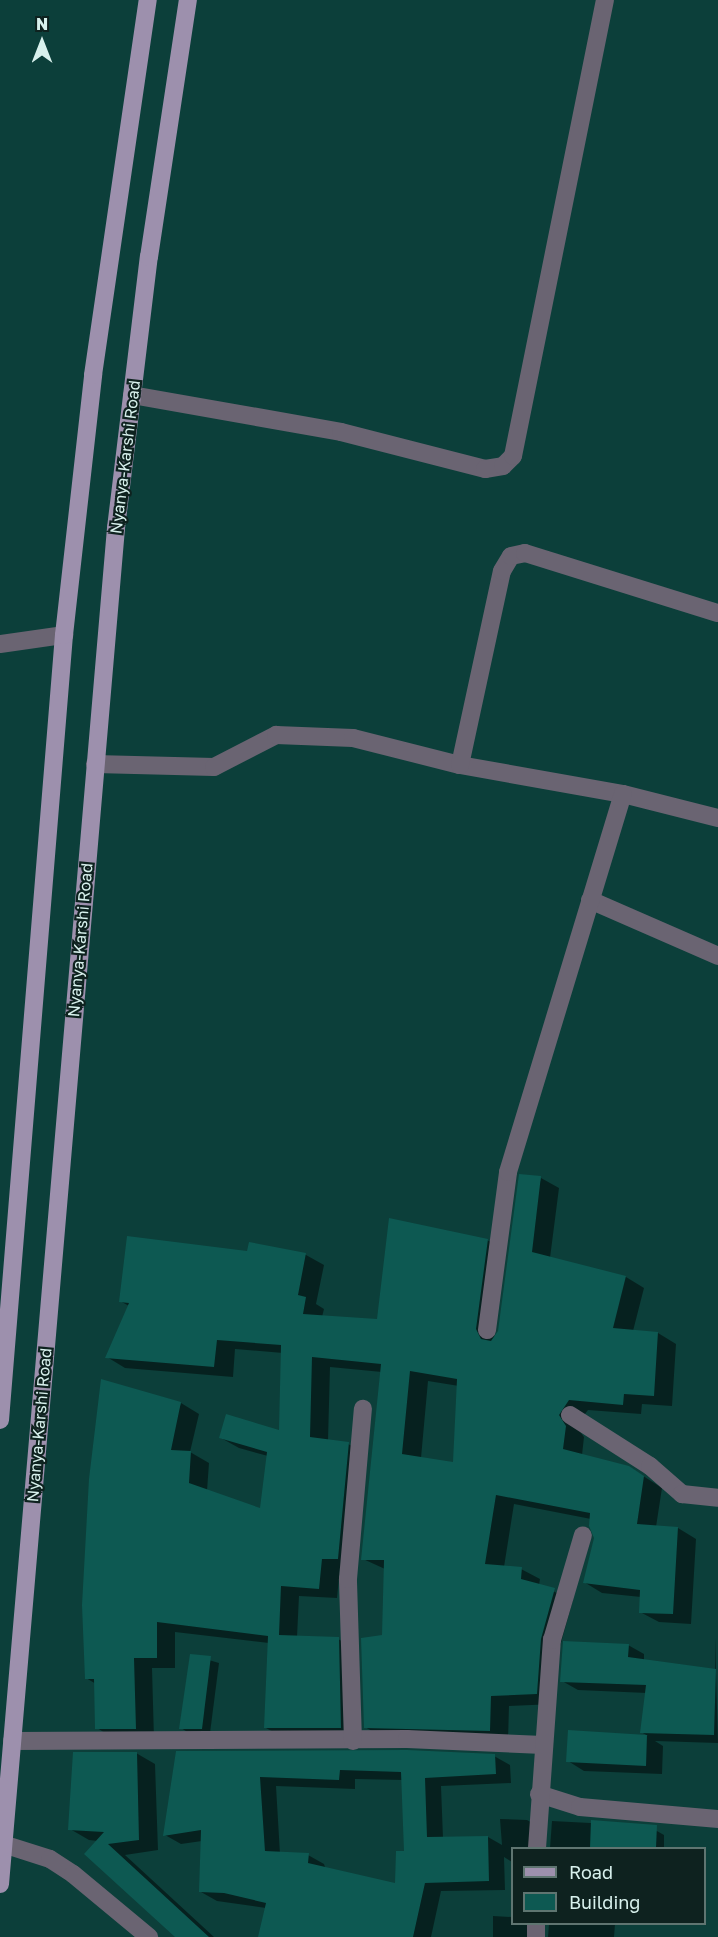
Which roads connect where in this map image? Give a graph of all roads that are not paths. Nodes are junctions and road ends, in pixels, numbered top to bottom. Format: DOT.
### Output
graph roads {
  1 [pos="148,0"];
  2 [pos="188,0"];
  3 [pos="605,0"];
  4 [pos="132,395"];
  5 [pos="718,613"];
  6 [pos="64,635"];
  7 [pos="0,644"];
  8 [pos="96,764"];
  9 [pos="460,765"];
  10 [pos="623,794"];
  11 [pos="718,818"];
  12 [pos="590,900"];
  13 [pos="718,956"];
  14 [pos="487,1330"];
  15 [pos="2,1374"];
  16 [pos="363,1409"];
  17 [pos="570,1415"];
  18 [pos="0,1420"];
  19 [pos="718,1498"];
  20 [pos="584,1535"];
  21 [pos="12,1741"];
  22 [pos="352,1741"];
  23 [pos="543,1745"];
  24 [pos="539,1794"];
  25 [pos="718,1819"];
  26 [pos="3,1844"];
  27 [pos="537,1847"];
  28 [pos="0,1884"];
  29 [pos="149,1937"];
  1 -- 6 [label="main road"];
  2 -- 4 [label="main road, Nyanya-Karshi Road"];
  3 -- 4 [label="street"];
  4 -- 8 [label="main road, Nyanya-Karshi Road"];
  5 -- 9 [label="street"];
  6 -- 7 [label="street"];
  6 -- 15 [label="main road"];
  8 -- 9 [label="street"];
  8 -- 21 [label="main road, Nyanya-Karshi Road"];
  9 -- 10 [label="street"];
  10 -- 11 [label="street"];
  10 -- 12 [label="street"];
  12 -- 13 [label="street"];
  12 -- 14 [label="street"];
  15 -- 18 [label="main road"];
  16 -- 22 [label="street"];
  17 -- 19 [label="street"];
  20 -- 23 [label="street"];
  21 -- 22 [label="street"];
  21 -- 26 [label="main road, Nyanya-Karshi Road"];
  22 -- 23 [label="street"];
  23 -- 24 [label="street"];
  24 -- 25 [label="street"];
  24 -- 27 [label="street"];
  26 -- 28 [label="main road, Nyanya-Karshi Road"];
  26 -- 29 [label="street"];
}
